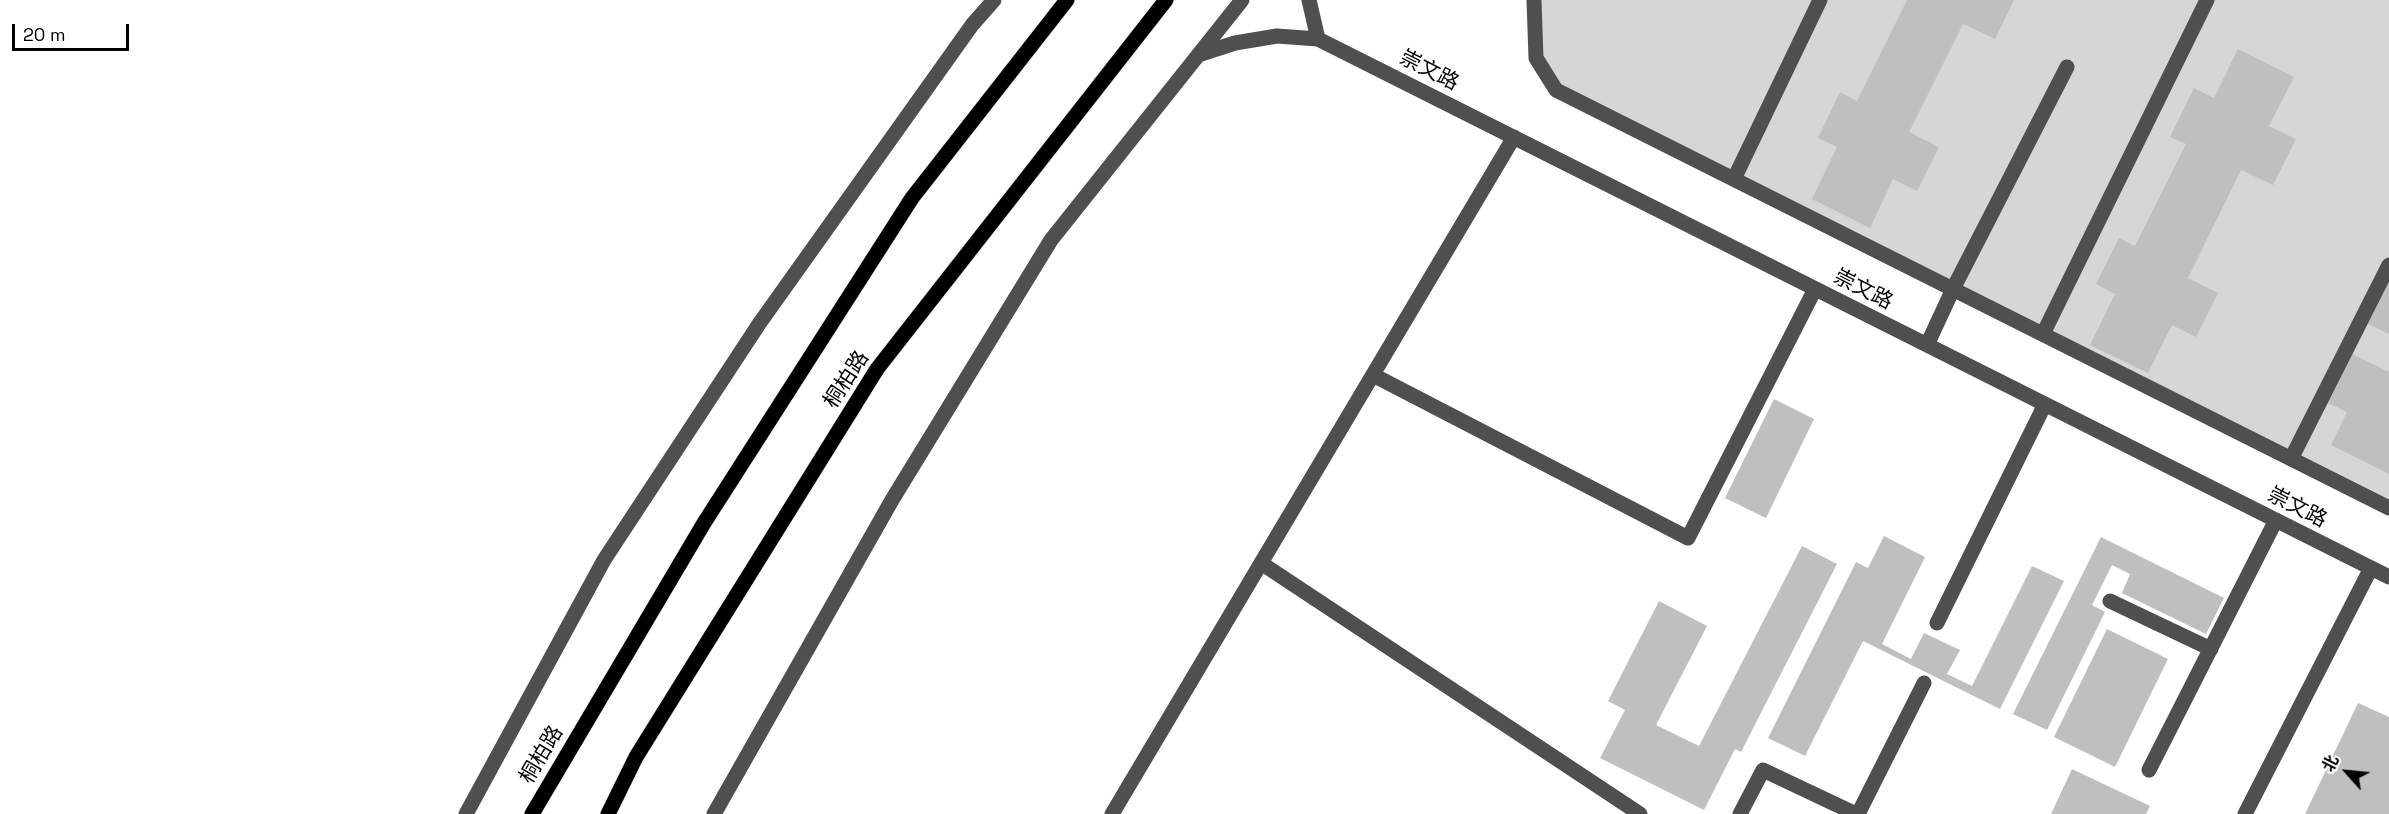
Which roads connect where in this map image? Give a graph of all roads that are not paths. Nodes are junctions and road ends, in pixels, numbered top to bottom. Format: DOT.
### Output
graph roads {
  1 [pos="994,0"];
  2 [pos="1067,0"];
  3 [pos="1166,0"];
  4 [pos="1242,0"];
  5 [pos="1309,0"];
  6 [pos="1534,0"];
  7 [pos="1820,0"];
  8 [pos="2206,0"];
  9 [pos="1318,39"];
  10 [pos="1198,55"];
  11 [pos="2067,67"];
  12 [pos="1514,137"];
  13 [pos="1734,179"];
  14 [pos="2389,265"];
  15 [pos="1815,289"];
  16 [pos="1953,289"];
  17 [pos="2043,334"];
  18 [pos="1927,345"];
  19 [pos="1373,375"];
  20 [pos="2045,404"];
  21 [pos="2291,459"];
  22 [pos="2389,508"];
  23 [pos="2276,520"];
  24 [pos="1261,563"];
  25 [pos="2371,568"];
  26 [pos="2389,578"];
  27 [pos="2109,601"];
  28 [pos="1936,623"];
  29 [pos="2211,649"];
  30 [pos="1924,684"];
  31 [pos="2149,770"];
  32 [pos="466,814"];
  33 [pos="532,814"];
  34 [pos="608,814"];
  35 [pos="714,814"];
  36 [pos="1112,814"];
  37 [pos="1640,814"];
  38 [pos="1740,814"];
  39 [pos="1857,814"];
  40 [pos="2245,814"];
  1 -- 32 [label="street"];
  2 -- 33 [label="main road, 桐柏路"];
  3 -- 34 [label="main road, 桐柏路"];
  4 -- 10 [label="street"];
  5 -- 9 [label="street"];
  6 -- 13 [label="street"];
  7 -- 13 [label="street"];
  8 -- 17 [label="street"];
  9 -- 10 [label="street"];
  9 -- 12 [label="street, 崇文路"];
  10 -- 35 [label="street"];
  11 -- 16 [label="street"];
  12 -- 15 [label="street, 崇文路"];
  12 -- 19 [label="street"];
  13 -- 16 [label="street"];
  14 -- 21 [label="street"];
  15 -- 18 [label="street, 崇文路"];
  15 -- 19 [label="street"];
  16 -- 17 [label="street"];
  16 -- 18 [label="street"];
  17 -- 21 [label="street"];
  18 -- 20 [label="street, 崇文路"];
  19 -- 24 [label="street"];
  20 -- 23 [label="street, 崇文路"];
  20 -- 28 [label="street"];
  21 -- 22 [label="street"];
  23 -- 25 [label="street, 崇文路"];
  23 -- 29 [label="street"];
  24 -- 36 [label="street"];
  24 -- 37 [label="street"];
  25 -- 26 [label="street, 崇文路"];
  25 -- 40 [label="street"];
  27 -- 29 [label="street"];
  29 -- 31 [label="street"];
  30 -- 39 [label="street"];
  38 -- 39 [label="street"];
}
